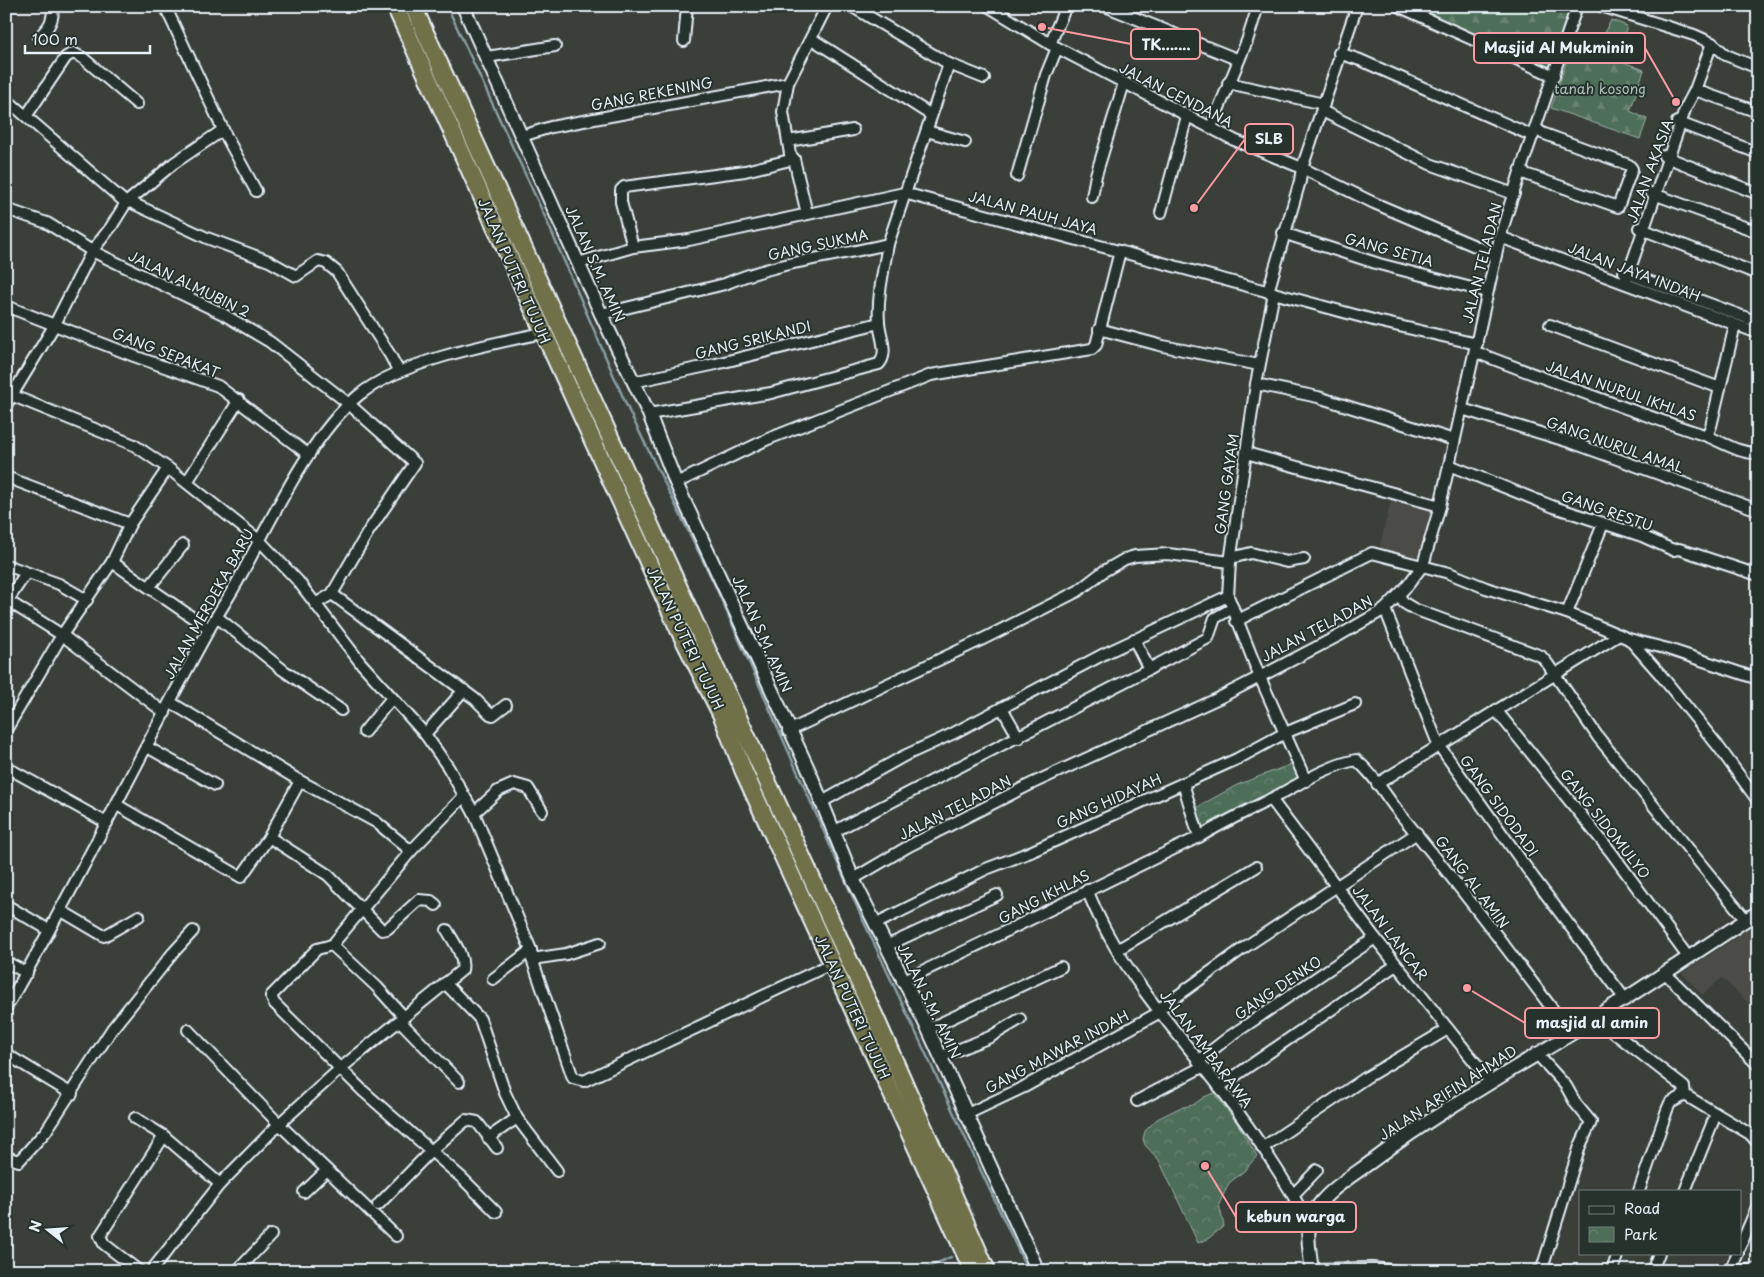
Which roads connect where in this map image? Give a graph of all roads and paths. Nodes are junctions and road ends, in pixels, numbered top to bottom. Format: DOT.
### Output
graph roads {
  1 [pos="52,6"];
  2 [pos="165,6"];
  3 [pos="395,6"];
  4 [pos="413,6"];
  5 [pos="463,6"];
  6 [pos="687,6"];
  7 [pos="827,6"];
  8 [pos="851,6"];
  9 [pos="988,6"];
  10 [pos="1066,6"];
  11 [pos="1105,6"];
  12 [pos="1258,6"];
  13 [pos="1356,6"];
  14 [pos="1398,6"];
  15 [pos="1577,6"];
  16 [pos="1600,6"];
  17 [pos="39,37"];
  18 [pos="812,39"];
  19 [pos="684,41"];
  20 [pos="1712,43"];
  21 [pos="555,46"];
  22 [pos="1054,46"];
  23 [pos="1339,53"];
  24 [pos="487,57"];
  25 [pos="1239,60"];
  26 [pos="949,64"];
  27 [pos="1758,68"];
  28 [pos="1554,76"];
  29 [pos="984,78"];
  30 [pos="788,83"];
  31 [pos="1228,83"];
  32 [pos="1124,84"];
  33 [pos="1695,90"];
  34 [pos="6,99"];
  35 [pos="137,104"];
  36 [pos="1323,108"];
  37 [pos="1758,112"];
  38 [pos="27,115"];
  39 [pos="931,115"];
  40 [pos="1187,116"];
  41 [pos="1681,117"];
  42 [pos="1211,128"];
  43 [pos="223,130"];
  44 [pos="853,130"];
  45 [pos="927,131"];
  46 [pos="1534,132"];
  47 [pos="522,136"];
  48 [pos="788,141"];
  49 [pos="965,142"];
  50 [pos="1758,153"];
  51 [pos="1667,157"];
  52 [pos="794,159"];
  53 [pos="1302,168"];
  54 [pos="1520,172"];
  55 [pos="1018,176"];
  56 [pos="256,190"];
  57 [pos="904,193"];
  58 [pos="1514,194"];
  59 [pos="1654,194"];
  60 [pos="1758,194"];
  61 [pos="1092,197"];
  62 [pos="128,202"];
  63 [pos="6,210"];
  64 [pos="1161,213"];
  65 [pos="807,214"];
  66 [pos="1641,229"];
  67 [pos="1758,232"];
  68 [pos="1284,233"];
  69 [pos="1500,237"];
  70 [pos="888,244"];
  71 [pos="633,247"];
  72 [pos="1120,250"];
  73 [pos="92,252"];
  74 [pos="1496,255"];
  75 [pos="578,263"];
  76 [pos="1758,274"];
  77 [pos="1625,277"];
  78 [pos="1271,292"];
  79 [pos="1487,292"];
  80 [pos="6,306"];
  81 [pos="600,314"];
  82 [pos="1758,322"];
  83 [pos="879,323"];
  84 [pos="1550,325"];
  85 [pos="1734,325"];
  86 [pos="54,326"];
  87 [pos="1099,329"];
  88 [pos="543,333"];
  89 [pos="1758,333"];
  90 [pos="1476,348"];
  91 [pos="1259,365"];
  92 [pos="399,372"];
  93 [pos="633,382"];
  94 [pos="1256,384"];
  95 [pos="1720,388"];
  96 [pos="9,394"];
  97 [pos="239,400"];
  98 [pos="349,404"];
  99 [pos="6,405"];
  100 [pos="1462,409"];
  101 [pos="649,414"];
  102 [pos="1707,436"];
  103 [pos="1454,440"];
  104 [pos="1246,453"];
  105 [pos="1758,453"];
  106 [pos="308,455"];
  107 [pos="1449,465"];
  108 [pos="168,468"];
  109 [pos="6,477"];
  110 [pos="187,482"];
  111 [pos="676,484"];
  112 [pos="1440,506"];
  113 [pos="1758,510"];
  114 [pos="130,524"];
  115 [pos="1603,524"];
  116 [pos="260,541"];
  117 [pos="184,545"];
  118 [pos="1304,558"];
  119 [pos="1230,560"];
  120 [pos="112,562"];
  121 [pos="6,565"];
  122 [pos="1423,565"];
  123 [pos="26,573"];
  124 [pos="1758,575"];
  125 [pos="150,586"];
  126 [pos="332,594"];
  127 [pos="1228,596"];
  128 [pos="1398,596"];
  129 [pos="87,600"];
  130 [pos="7,602"];
  131 [pos="315,604"];
  132 [pos="1233,608"];
  133 [pos="1385,609"];
  134 [pos="1567,613"];
  135 [pos="217,617"];
  136 [pos="1236,621"];
  137 [pos="209,629"];
  138 [pos="1618,635"];
  139 [pos="62,636"];
  140 [pos="1134,639"];
  141 [pos="1629,640"];
  142 [pos="1149,669"];
  143 [pos="1554,674"];
  144 [pos="1258,675"];
  145 [pos="1758,679"];
  146 [pos="464,690"];
  147 [pos="392,698"];
  148 [pos="170,702"];
  149 [pos="1355,704"];
  150 [pos="506,705"];
  151 [pos="1002,708"];
  152 [pos="341,710"];
  153 [pos="1496,710"];
  154 [pos="164,713"];
  155 [pos="6,730"];
  156 [pos="788,731"];
  157 [pos="364,732"];
  158 [pos="1285,733"];
  159 [pos="425,734"];
  160 [pos="1019,738"];
  161 [pos="1438,744"];
  162 [pos="147,748"];
  163 [pos="1344,762"];
  164 [pos="6,767"];
  165 [pos="300,781"];
  166 [pos="1306,781"];
  167 [pos="1183,783"];
  168 [pos="215,784"];
  169 [pos="1377,784"];
  170 [pos="464,796"];
  171 [pos="1271,799"];
  172 [pos="1758,801"];
  173 [pos="820,803"];
  174 [pos="117,804"];
  175 [pos="542,811"];
  176 [pos="474,813"];
  177 [pos="107,823"];
  178 [pos="832,832"];
  179 [pos="1417,833"];
  180 [pos="269,837"];
  181 [pos="1199,837"];
  182 [pos="411,851"];
  183 [pos="1256,867"];
  184 [pos="853,880"];
  185 [pos="1337,885"];
  186 [pos="1087,890"];
  187 [pos="997,895"];
  188 [pos="6,905"];
  189 [pos="436,905"];
  190 [pos="363,909"];
  191 [pos="60,910"];
  192 [pos="1758,912"];
  193 [pos="138,916"];
  194 [pos="1746,920"];
  195 [pos="875,924"];
  196 [pos="49,930"];
  197 [pos="447,930"];
  198 [pos="193,932"];
  199 [pos="1375,938"];
  200 [pos="600,943"];
  201 [pos="332,945"];
  202 [pos="886,946"];
  203 [pos="1116,948"];
  204 [pos="532,954"];
  205 [pos="1688,957"];
  206 [pos="6,962"];
  207 [pos="833,963"];
  208 [pos="1396,965"];
  209 [pos="1061,967"];
  210 [pos="27,973"];
  211 [pos="1665,973"];
  212 [pos="493,979"];
  213 [pos="902,981"];
  214 [pos="445,983"];
  215 [pos="1625,999"];
  216 [pos="6,1008"];
  217 [pos="1159,1011"];
  218 [pos="1596,1018"];
  219 [pos="402,1019"];
  220 [pos="1020,1019"];
  221 [pos="928,1029"];
  222 [pos="1448,1029"];
  223 [pos="188,1030"];
  224 [pos="1571,1034"];
  225 [pos="1536,1053"];
  226 [pos="6,1054"];
  227 [pos="940,1057"];
  228 [pos="1200,1064"];
  229 [pos="1758,1065"];
  230 [pos="341,1068"];
  231 [pos="1490,1081"];
  232 [pos="459,1082"];
  233 [pos="1219,1087"];
  234 [pos="72,1094"];
  235 [pos="1685,1095"];
  236 [pos="1137,1101"];
  237 [pos="1716,1114"];
  238 [pos="965,1115"];
  239 [pos="135,1118"];
  240 [pos="517,1118"];
  241 [pos="279,1124"];
  242 [pos="164,1136"];
  243 [pos="488,1138"];
  244 [pos="1758,1143"];
  245 [pos="497,1148"];
  246 [pos="1262,1148"];
  247 [pos="430,1152"];
  248 [pos="6,1157"];
  249 [pos="326,1170"];
  250 [pos="1318,1170"];
  251 [pos="557,1171"];
  252 [pos="220,1184"];
  253 [pos="1639,1190"];
  254 [pos="1685,1190"];
  255 [pos="304,1192"];
  256 [pos="1294,1194"];
  257 [pos="378,1205"];
  258 [pos="1758,1205"];
  259 [pos="496,1212"];
  260 [pos="1308,1223"];
  261 [pos="271,1235"];
  262 [pos="396,1236"];
  263 [pos="1742,1242"];
  264 [pos="1618,1254"];
  265 [pos="1660,1254"];
  266 [pos="1738,1254"];
  267 [pos="125,1267"];
  268 [pos="1758,1269"];
  269 [pos="1312,1270"];
  270 [pos="1540,1270"];
  271 [pos="139,1271"];
  272 [pos="151,1271"];
  273 [pos="237,1271"];
  274 [pos="973,1271"];
  275 [pos="987,1271"];
  276 [pos="1038,1271"];
  277 [pos="1400,1271"];
  278 [pos="1416,1271"];
  279 [pos="1474,1271"];
  280 [pos="1574,1271"];
  281 [pos="1612,1271"];
  282 [pos="1652,1271"];
  283 [pos="1730,1271"];
  284 [pos="1736,1271"];
  1 -- 17 [label="street"];
  2 -- 43 [label="street"];
  3 -- 88 [label="highway, JALAN PUTERI TUJUH"];
  4 -- 275 [label="highway, JALAN PUTERI TUJUH"];
  5 -- 24 [label="street, JALAN S.M. AMIN"];
  6 -- 19 [label="street"];
  7 -- 18 [label="street"];
  8 -- 26 [label="street"];
  9 -- 22 [label="street, JALAN CENDANA"];
  10 -- 22 [label="street"];
  11 -- 25 [label="street"];
  12 -- 25 [label="street"];
  13 -- 23 [label="street, GANG GAYAM"];
  14 -- 28 [label="street"];
  15 -- 28 [label="street, JALAN TELADAN"];
  16 -- 20 [label="street"];
  18 -- 30 [label="street"];
  18 -- 39 [label="street"];
  20 -- 27 [label="street"];
  20 -- 33 [label="street, JALAN AKASIA"];
  21 -- 24 [label="street"];
  22 -- 32 [label="street, JALAN CENDANA"];
  22 -- 55 [label="street"];
  23 -- 36 [label="street, GANG GAYAM"];
  23 -- 46 [label="street"];
  24 -- 47 [label="street, JALAN S.M. AMIN"];
  25 -- 31 [label="street"];
  26 -- 29 [label="street"];
  26 -- 39 [label="street, GANG SUKMA"];
  28 -- 46 [label="street, JALAN TELADAN"];
  30 -- 47 [label="street, GANG REKENING"];
  30 -- 48 [label="street"];
  31 -- 36 [label="street"];
  31 -- 42 [label="street"];
  32 -- 40 [label="street, JALAN CENDANA"];
  32 -- 61 [label="street"];
  33 -- 37 [label="street"];
  33 -- 41 [label="street, JALAN AKASIA"];
  34 -- 38 [label="street"];
  35 -- 38 [label="street"];
  36 -- 53 [label="street, GANG GAYAM"];
  36 -- 58 [label="street"];
  38 -- 62 [label="street"];
  39 -- 45 [label="street, GANG SUKMA"];
  40 -- 42 [label="street, JALAN CENDANA"];
  40 -- 64 [label="street"];
  41 -- 50 [label="street"];
  41 -- 51 [label="street, JALAN AKASIA"];
  42 -- 53 [label="street, JALAN CENDANA"];
  43 -- 56 [label="street"];
  43 -- 62 [label="street"];
  44 -- 48 [label="street"];
  45 -- 49 [label="street"];
  45 -- 57 [label="street, GANG SUKMA"];
  46 -- 54 [label="street, JALAN TELADAN"];
  46 -- 54 [label="street"];
  47 -- 75 [label="street, JALAN S.M. AMIN"];
  48 -- 52 [label="street"];
  51 -- 59 [label="street, JALAN AKASIA"];
  51 -- 60 [label="street"];
  52 -- 65 [label="street"];
  52 -- 71 [label="street"];
  53 -- 68 [label="street, GANG GAYAM"];
  53 -- 74 [label="street, JALAN CENDANA"];
  54 -- 58 [label="street, JALAN TELADAN"];
  57 -- 65 [label="street, JALAN PAUH JAYA"];
  57 -- 70 [label="street, GANG SUKMA"];
  57 -- 72 [label="street, JALAN PAUH JAYA"];
  58 -- 69 [label="street, JALAN TELADAN"];
  59 -- 66 [label="street, JALAN AKASIA"];
  59 -- 67 [label="street"];
  62 -- 73 [label="street"];
  62 -- 92 [label="street"];
  63 -- 73 [label="street, JALAN ALMUBIN 2"];
  65 -- 71 [label="street, JALAN PAUH JAYA"];
  66 -- 76 [label="street"];
  66 -- 77 [label="street, JALAN AKASIA"];
  68 -- 78 [label="street, GANG GAYAM"];
  68 -- 79 [label="street, GANG SETIA"];
  69 -- 74 [label="street, JALAN TELADAN"];
  69 -- 77 [label="street, JALAN JAYA INDAH"];
  70 -- 81 [label="street, GANG SUKMA"];
  70 -- 83 [label="street"];
  71 -- 75 [label="street, JALAN PAUH JAYA"];
  72 -- 78 [label="street, JALAN PAUH JAYA"];
  72 -- 87 [label="street"];
  73 -- 86 [label="street"];
  73 -- 98 [label="street, JALAN ALMUBIN 2"];
  74 -- 79 [label="street, JALAN TELADAN"];
  75 -- 81 [label="street, JALAN S.M. AMIN"];
  77 -- 82 [label="street"];
  77 -- 85 [label="street, JALAN JAYA INDAH"];
  78 -- 90 [label="street, JALAN PAUH JAYA"];
  78 -- 91 [label="street, GANG GAYAM"];
  79 -- 90 [label="street, JALAN TELADAN"];
  80 -- 86 [label="street, GANG SEPAKAT"];
  81 -- 93 [label="street, JALAN S.M. AMIN"];
  83 -- 93 [label="street, GANG SRIKANDI"];
  83 -- 101 [label="street"];
  84 -- 95 [label="street"];
  85 -- 89 [label="street, JALAN JAYA INDAH"];
  85 -- 95 [label="street"];
  86 -- 96 [label="street"];
  86 -- 97 [label="street, GANG SEPAKAT"];
  87 -- 91 [label="street"];
  87 -- 111 [label="street"];
  88 -- 92 [label="street, JALAN MERDEKA BARU"];
  88 -- 207 [label="highway, JALAN PUTERI TUJUH"];
  90 -- 100 [label="street, JALAN TELADAN"];
  90 -- 102 [label="street, JALAN NURUL IKHLAS"];
  91 -- 94 [label="street, GANG GAYAM"];
  92 -- 98 [label="street, JALAN MERDEKA BARU"];
  93 -- 101 [label="street, JALAN S.M. AMIN"];
  94 -- 103 [label="street"];
  94 -- 104 [label="street, GANG GAYAM"];
  95 -- 102 [label="street"];
  96 -- 99 [label="street"];
  96 -- 108 [label="street"];
  97 -- 106 [label="street, GANG SEPAKAT"];
  97 -- 110 [label="street"];
  98 -- 106 [label="street, JALAN MERDEKA BARU"];
  98 -- 126 [label="street, JALAN ALMUBIN 2"];
  100 -- 103 [label="street, JALAN TELADAN"];
  100 -- 113 [label="street, GANG NURUL AMAL"];
  101 -- 111 [label="street, JALAN S.M. AMIN"];
  102 -- 105 [label="street, JALAN NURUL IKHLAS"];
  103 -- 107 [label="street, JALAN TELADAN"];
  104 -- 112 [label="street"];
  104 -- 119 [label="street, GANG GAYAM"];
  106 -- 116 [label="street, JALAN MERDEKA BARU"];
  107 -- 112 [label="street, JALAN TELADAN"];
  107 -- 115 [label="street, GANG RESTU"];
  108 -- 110 [label="street"];
  108 -- 114 [label="street"];
  109 -- 114 [label="street"];
  110 -- 116 [label="street"];
  111 -- 156 [label="street, JALAN S.M. AMIN"];
  112 -- 122 [label="street, JALAN TELADAN"];
  114 -- 120 [label="street"];
  115 -- 124 [label="street, GANG RESTU"];
  115 -- 134 [label="street"];
  116 -- 131 [label="street"];
  116 -- 135 [label="street, JALAN MERDEKA BARU"];
  117 -- 125 [label="street"];
  118 -- 119 [label="street"];
  119 -- 127 [label="street, GANG GAYAM"];
  119 -- 156 [label="street"];
  120 -- 125 [label="street"];
  120 -- 129 [label="street"];
  121 -- 123 [label="street"];
  122 -- 128 [label="street, JALAN TELADAN"];
  122 -- 134 [label="street"];
  122 -- 136 [label="street"];
  123 -- 129 [label="street"];
  123 -- 130 [label="street"];
  125 -- 137 [label="street"];
  126 -- 131 [label="street"];
  126 -- 146 [label="street"];
  127 -- 132 [label="street, GANG GAYAM"];
  127 -- 140 [label="street"];
  128 -- 133 [label="street, JALAN TELADAN"];
  128 -- 143 [label="street"];
  129 -- 139 [label="street"];
  130 -- 139 [label="street"];
  131 -- 147 [label="street"];
  132 -- 136 [label="street, GANG GAYAM"];
  132 -- 142 [label="street"];
  133 -- 144 [label="street, JALAN TELADAN"];
  133 -- 161 [label="street, GANG SIDODADI"];
  134 -- 138 [label="street"];
  135 -- 137 [label="street, JALAN MERDEKA BARU"];
  135 -- 152 [label="street"];
  136 -- 144 [label="street, GANG GAYAM"];
  137 -- 148 [label="street, JALAN MERDEKA BARU"];
  138 -- 141 [label="street"];
  138 -- 143 [label="street"];
  139 -- 154 [label="street"];
  139 -- 155 [label="street"];
  140 -- 142 [label="street"];
  140 -- 151 [label="street"];
  141 -- 145 [label="street"];
  141 -- 172 [label="street"];
  142 -- 160 [label="street"];
  143 -- 153 [label="street"];
  143 -- 194 [label="street"];
  144 -- 158 [label="street, GANG GAYAM"];
  144 -- 184 [label="street, JALAN TELADAN"];
  146 -- 150 [label="street"];
  146 -- 159 [label="street"];
  147 -- 157 [label="street"];
  147 -- 159 [label="street"];
  148 -- 154 [label="street, JALAN MERDEKA BARU"];
  148 -- 165 [label="street"];
  149 -- 158 [label="street, GANG HIDAYAH"];
  151 -- 160 [label="street"];
  151 -- 173 [label="street"];
  153 -- 161 [label="street"];
  153 -- 205 [label="street, GANG SIDOMULYO"];
  154 -- 162 [label="street, JALAN MERDEKA BARU"];
  156 -- 173 [label="street, JALAN S.M. AMIN"];
  158 -- 166 [label="street, GANG GAYAM"];
  158 -- 167 [label="street, GANG HIDAYAH"];
  159 -- 170 [label="street"];
  160 -- 178 [label="street"];
  161 -- 169 [label="street"];
  161 -- 215 [label="street, GANG SIDODADI"];
  162 -- 168 [label="street"];
  162 -- 174 [label="street, JALAN MERDEKA BARU"];
  163 -- 166 [label="street, GANG IKHLAS"];
  163 -- 169 [label="street, GANG AL AMIN"];
  164 -- 177 [label="street"];
  165 -- 180 [label="street"];
  165 -- 182 [label="street"];
  166 -- 171 [label="street, GANG IKHLAS"];
  167 -- 181 [label="street"];
  167 -- 195 [label="street, GANG HIDAYAH"];
  169 -- 179 [label="street, GANG AL AMIN"];
  170 -- 176 [label="street"];
  170 -- 182 [label="street"];
  171 -- 181 [label="street, GANG IKHLAS"];
  171 -- 185 [label="street, JALAN LANCAR"];
  173 -- 178 [label="street, JALAN S.M. AMIN"];
  174 -- 177 [label="street, JALAN MERDEKA BARU"];
  174 -- 180 [label="street"];
  175 -- 176 [label="street"];
  176 -- 204 [label="street"];
  177 -- 191 [label="street, JALAN MERDEKA BARU"];
  178 -- 184 [label="street, JALAN S.M. AMIN"];
  179 -- 185 [label="street, GANG MAWAR INDAH"];
  179 -- 224 [label="street, GANG AL AMIN"];
  180 -- 190 [label="street"];
  181 -- 186 [label="street, GANG IKHLAS"];
  182 -- 190 [label="street"];
  183 -- 203 [label="street"];
  184 -- 195 [label="street, JALAN S.M. AMIN"];
  185 -- 199 [label="street, JALAN LANCAR"];
  185 -- 217 [label="street, GANG MAWAR INDAH"];
  186 -- 203 [label="street, JALAN AMBARAWA"];
  186 -- 213 [label="street, GANG IKHLAS"];
  187 -- 202 [label="street"];
  188 -- 196 [label="street"];
  189 -- 190 [label="street"];
  190 -- 201 [label="street"];
  191 -- 193 [label="street"];
  191 -- 196 [label="street, JALAN MERDEKA BARU"];
  192 -- 194 [label="street, JALAN ARIFIN AHMAD"];
  194 -- 205 [label="street, JALAN ARIFIN AHMAD"];
  195 -- 202 [label="street, JALAN S.M. AMIN"];
  196 -- 210 [label="street, JALAN MERDEKA BARU"];
  197 -- 214 [label="street"];
  198 -- 234 [label="street"];
  199 -- 208 [label="street, JALAN LANCAR"];
  199 -- 228 [label="street, GANG DENKO"];
  200 -- 204 [label="street"];
  201 -- 219 [label="street"];
  201 -- 230 [label="street"];
  202 -- 213 [label="street, JALAN S.M. AMIN"];
  203 -- 217 [label="street, JALAN AMBARAWA"];
  204 -- 207 [label="street"];
  204 -- 212 [label="street"];
  205 -- 211 [label="street, JALAN ARIFIN AHMAD"];
  206 -- 210 [label="street"];
  207 -- 274 [label="highway, JALAN PUTERI TUJUH"];
  208 -- 222 [label="street, JALAN LANCAR"];
  208 -- 233 [label="street"];
  209 -- 221 [label="street"];
  210 -- 216 [label="street, JALAN MERDEKA BARU"];
  211 -- 215 [label="street, JALAN ARIFIN AHMAD"];
  211 -- 229 [label="street"];
  213 -- 221 [label="street, JALAN S.M. AMIN"];
  214 -- 219 [label="street"];
  214 -- 240 [label="street"];
  215 -- 218 [label="street, JALAN ARIFIN AHMAD"];
  217 -- 228 [label="street, JALAN AMBARAWA"];
  217 -- 238 [label="street, GANG MAWAR INDAH"];
  218 -- 224 [label="street, JALAN ARIFIN AHMAD"];
  218 -- 235 [label="street"];
  219 -- 230 [label="street"];
  219 -- 232 [label="street"];
  220 -- 227 [label="street"];
  221 -- 227 [label="street, JALAN S.M. AMIN"];
  222 -- 231 [label="street, JALAN LANCAR"];
  222 -- 246 [label="street"];
  223 -- 241 [label="street"];
  224 -- 225 [label="street, JALAN ARIFIN AHMAD"];
  225 -- 231 [label="street, JALAN ARIFIN AHMAD"];
  225 -- 270 [label="street"];
  226 -- 234 [label="street"];
  227 -- 238 [label="street, JALAN S.M. AMIN"];
  228 -- 233 [label="street, JALAN AMBARAWA"];
  228 -- 236 [label="street, GANG DENKO"];
  230 -- 241 [label="street"];
  230 -- 247 [label="street"];
  231 -- 260 [label="street, JALAN ARIFIN AHMAD"];
  233 -- 246 [label="street, JALAN AMBARAWA"];
  234 -- 248 [label="street"];
  235 -- 237 [label="street"];
  235 -- 253 [label="street"];
  237 -- 244 [label="street"];
  237 -- 254 [label="street"];
  238 -- 276 [label="street, JALAN S.M. AMIN"];
  239 -- 242 [label="street"];
  240 -- 243 [label="street"];
  240 -- 251 [label="street"];
  241 -- 249 [label="street"];
  241 -- 252 [label="street"];
  242 -- 252 [label="street"];
  242 -- 267 [label="street"];
  243 -- 245 [label="street"];
  243 -- 247 [label="street"];
  246 -- 256 [label="street, JALAN AMBARAWA"];
  247 -- 257 [label="street"];
  247 -- 259 [label="street"];
  249 -- 255 [label="street"];
  249 -- 262 [label="street"];
  250 -- 256 [label="street"];
  252 -- 272 [label="street"];
  256 -- 260 [label="street, JALAN AMBARAWA"];
  258 -- 263 [label="street"];
  260 -- 269 [label="street"];
  261 -- 273 [label="street"];
  264 -- 281 [label="street"];
  265 -- 282 [label="street"];
  266 -- 283 [label="street"];
  267 -- 271 [label="street"];
  268 -- 284 [label="street"];
  269 -- 277 [label="street"];
  270 -- 280 [label="street"];
  278 -- 279 [label="street"];
}
